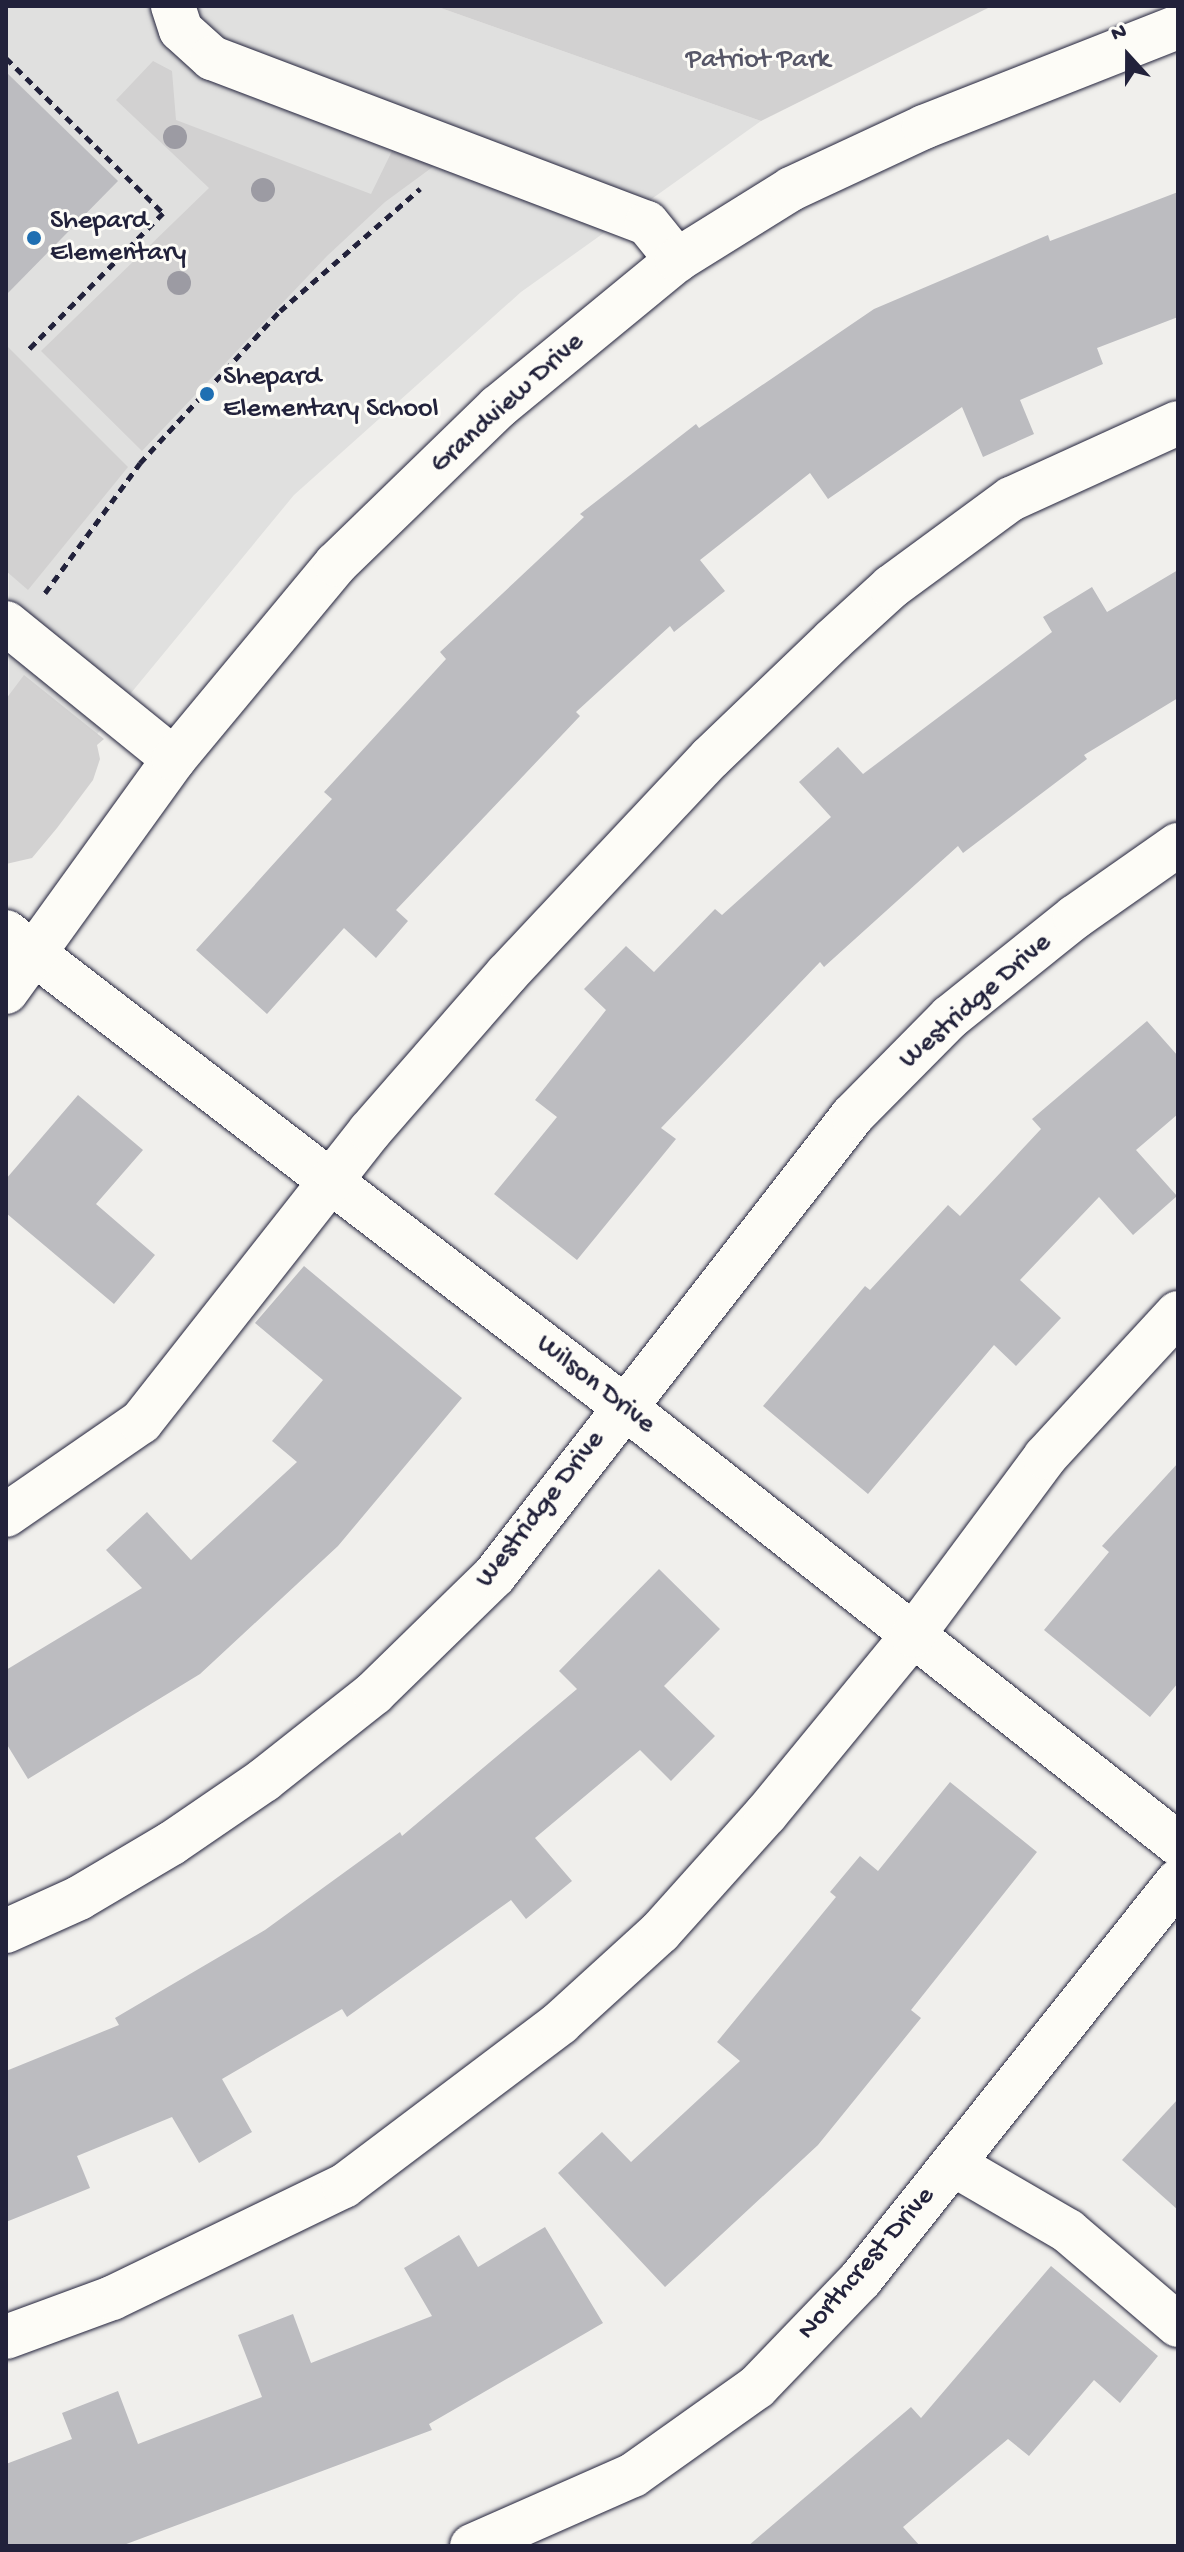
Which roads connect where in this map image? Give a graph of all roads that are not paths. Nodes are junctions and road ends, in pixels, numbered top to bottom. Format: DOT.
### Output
graph roads {
  1 [pos="173,6"];
  2 [pos="1178,27"];
  3 [pos="677,260"];
  4 [pos="1178,423"];
  5 [pos="22,613"];
  6 [pos="174,759"];
  7 [pos="1178,845"];
  8 [pos="20,944"];
  9 [pos="6,992"];
  10 [pos="333,1184"];
  11 [pos="1178,1313"];
  12 [pos="622,1405"];
  13 [pos="6,1515"];
  14 [pos="913,1635"];
  15 [pos="1178,1844"];
  16 [pos="1178,1881"];
  17 [pos="6,1931"];
  18 [pos="953,2164"];
  19 [pos="1178,2325"];
  20 [pos="6,2337"];
  21 [pos="472,2546"];
  1 -- 3 [label="street"];
  2 -- 3 [label="street, Grandview Drive"];
  3 -- 6 [label="street, Grandview Drive"];
  4 -- 10 [label="street"];
  5 -- 6 [label="street"];
  6 -- 8 [label="street, Grandview Drive"];
  7 -- 12 [label="street, Westridge Drive"];
  8 -- 9 [label="street, Grandview Drive"];
  8 -- 10 [label="street, Wilson Drive"];
  10 -- 12 [label="street, Wilson Drive"];
  10 -- 13 [label="street"];
  11 -- 14 [label="street"];
  12 -- 14 [label="street, Wilson Drive"];
  12 -- 17 [label="street, Westridge Drive"];
  14 -- 15 [label="street, Wilson Drive"];
  14 -- 20 [label="street"];
  16 -- 18 [label="street, Northcrest Drive"];
  18 -- 19 [label="street"];
  18 -- 21 [label="street, Northcrest Drive"];
}
